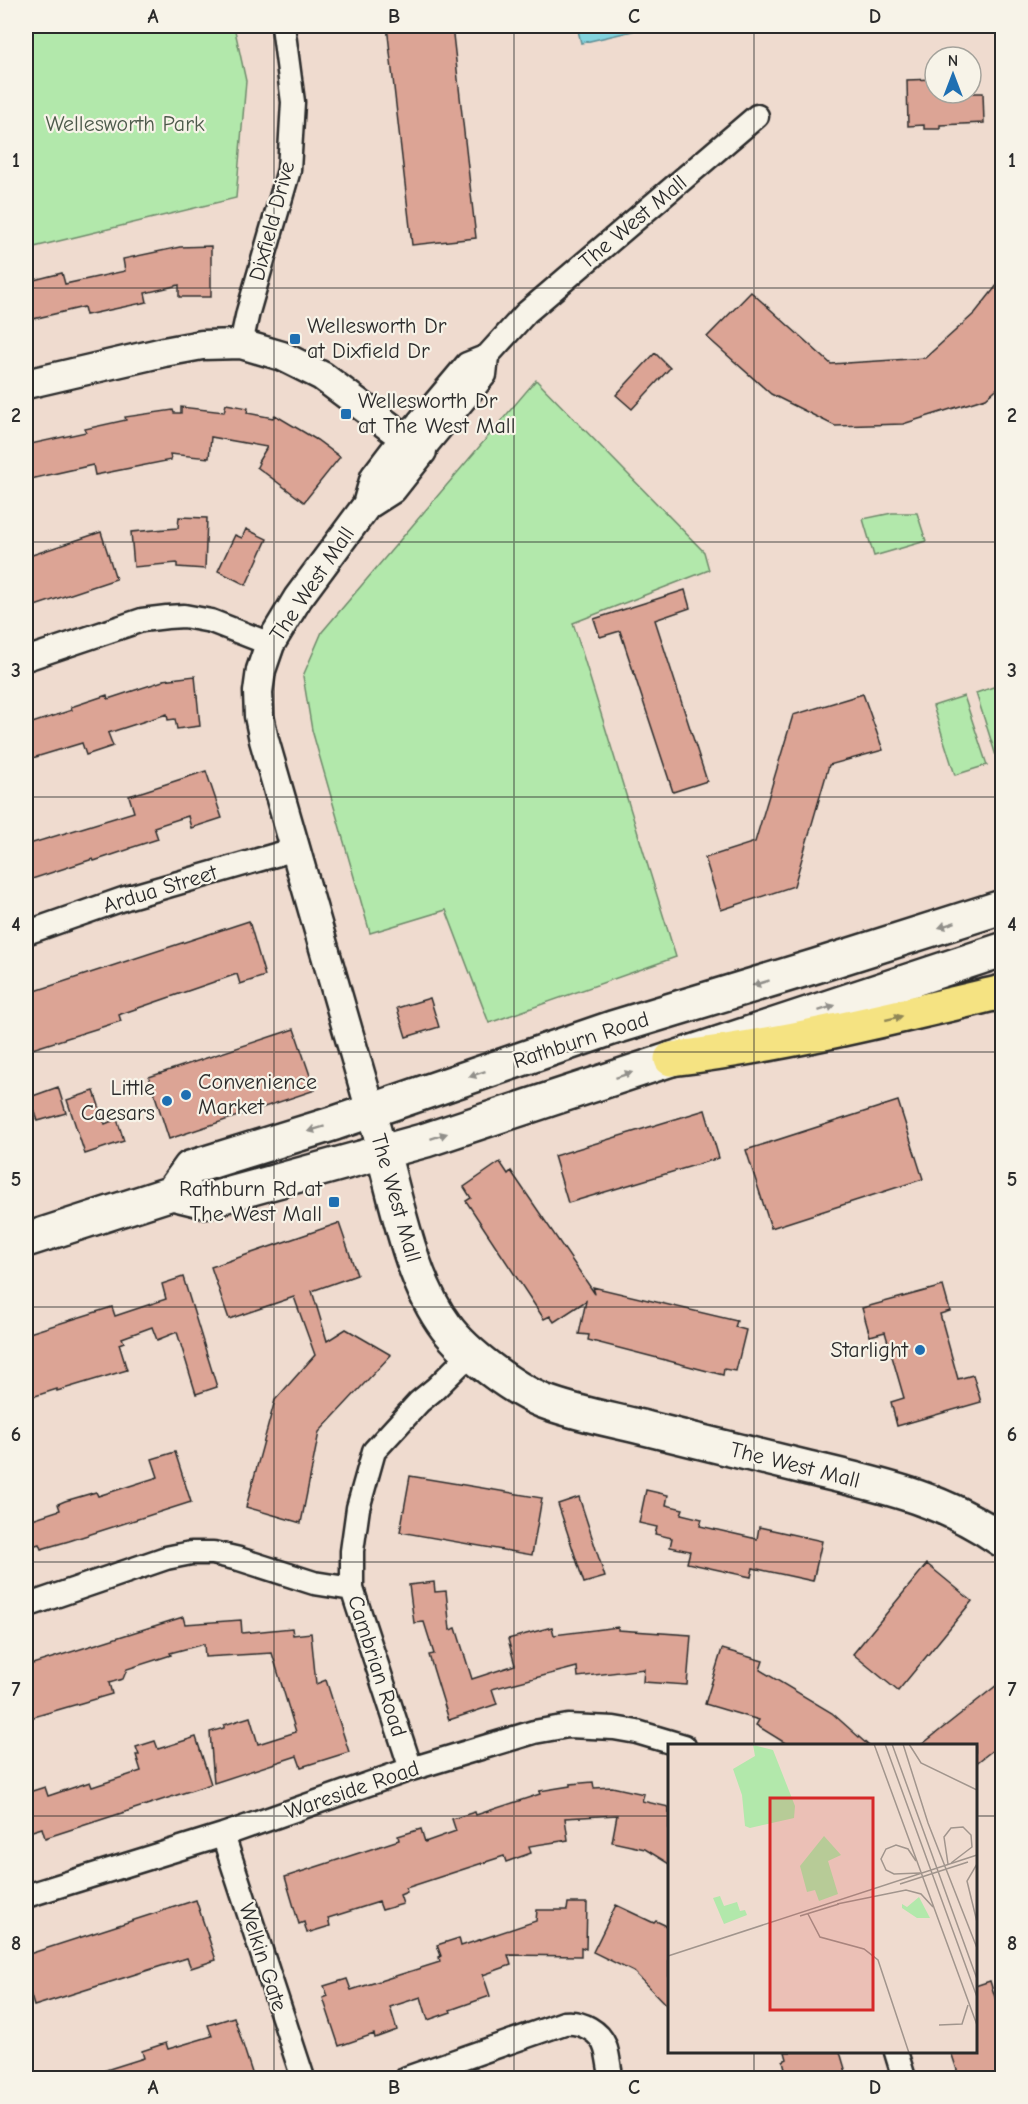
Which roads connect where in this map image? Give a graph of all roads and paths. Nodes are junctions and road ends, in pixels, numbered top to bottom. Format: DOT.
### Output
graph roads {
  1 [pos="283,26"];
  2 [pos="757,116"];
  3 [pos="241,344"];
  4 [pos="26,384"];
  5 [pos="413,445"];
  6 [pos="270,644"];
  7 [pos="26,658"];
  8 [pos="296,849"];
  9 [pos="1002,907"];
  10 [pos="26,933"];
  11 [pos="1002,950"];
  12 [pos="1002,992"];
  13 [pos="671,1059"];
  14 [pos="371,1111"];
  15 [pos="383,1153"];
  16 [pos="172,1193"];
  17 [pos="26,1240"];
  18 [pos="471,1353"];
  19 [pos="1002,1540"];
  20 [pos="352,1589"];
  21 [pos="26,1606"];
  22 [pos="677,1744"];
  23 [pos="411,1769"];
  24 [pos="223,1835"];
  25 [pos="26,1896"];
  26 [pos="896,2053"];
  27 [pos="303,2079"];
  28 [pos="408,2079"];
  29 [pos="612,2079"];
  30 [pos="904,2079"];
  1 -- 3 [label="street, Dixfield Drive"];
  2 -- 5 [label="street, The West Mall"];
  3 -- 4 [label="street"];
  3 -- 5 [label="street"];
  5 -- 6 [label="street, The West Mall"];
  6 -- 7 [label="street"];
  6 -- 8 [label="street, The West Mall"];
  8 -- 10 [label="street, Ardua Street"];
  8 -- 14 [label="street, The West Mall"];
  9 -- 14 [label="main road, Rathburn Road, one-way"];
  13 -- 11 [label="main road, Rathburn Road, one-way"];
  13 -- 12 [label="highway, one-way"];
  15 -- 13 [label="main road, Rathburn Road, one-way"];
  14 -- 15 [label="street, The West Mall"];
  14 -- 16 [label="main road, Rathburn Road, one-way"];
  15 -- 16 [label="main road, Rathburn Road"];
  15 -- 18 [label="main road, The West Mall"];
  16 -- 17 [label="main road"];
  18 -- 19 [label="main road, The West Mall"];
  18 -- 20 [label="street, Cambrian Road"];
  20 -- 21 [label="street"];
  20 -- 23 [label="street, Cambrian Road"];
  22 -- 23 [label="street, Wareside Road"];
  23 -- 24 [label="street, Wareside Road"];
  24 -- 25 [label="street, Wareside Road"];
  24 -- 27 [label="street, Welkin Gate"];
  26 -- 30 [label="street"];
  28 -- 29 [label="street"];
}
